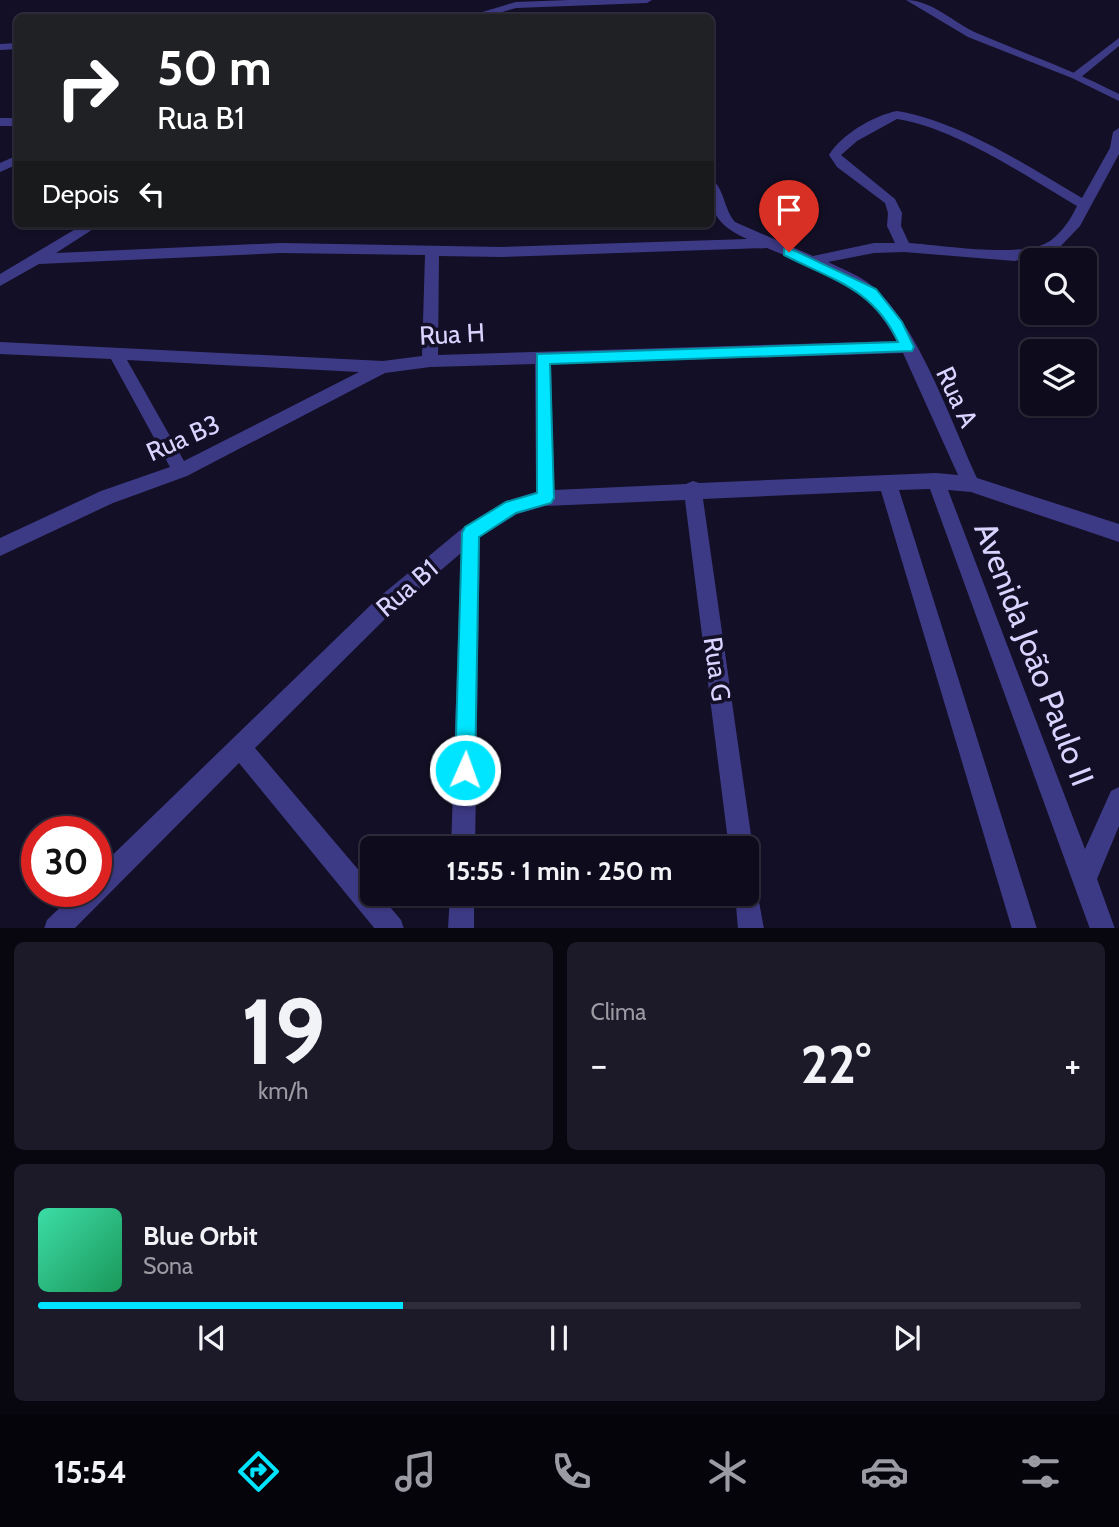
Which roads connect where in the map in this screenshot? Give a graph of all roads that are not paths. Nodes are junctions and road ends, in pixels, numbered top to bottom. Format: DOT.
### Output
graph roads {
  1 [pos="911,0"];
  2 [pos="647,3"];
  3 [pos="516,5"];
  4 [pos="482,14"];
  5 [pos="517,14"];
  6 [pos="1119,41"];
  7 [pos="1076,76"];
  8 [pos="1119,98"];
  9 [pos="1119,132"];
  10 [pos="714,193"];
  11 [pos="1085,205"];
  12 [pos="87,228"];
  13 [pos="770,243"];
  14 [pos="904,247"];
  15 [pos="432,253"];
  16 [pos="36,259"];
  17 [pos="807,261"];
  18 [pos="0,281"];
  19 [pos="907,347"];
  20 [pos="0,348"];
  21 [pos="117,355"];
  22 [pos="542,358"];
  23 [pos="430,361"];
  24 [pos="383,367"];
  25 [pos="181,471"];
  26 [pos="936,481"];
  27 [pos="888,484"];
  28 [pos="971,484"];
  29 [pos="693,489"];
  30 [pos="545,498"];
  31 [pos="471,533"];
  32 [pos="1119,533"];
  33 [pos="0,547"];
  34 [pos="239,746"];
  35 [pos="1119,799"];
  36 [pos="463,836"];
  37 [pos="739,836"];
  38 [pos="112,872"];
  39 [pos="1085,878"];
  40 [pos="461,906"];
  41 [pos="748,906"];
  42 [pos="77,907"];
  43 [pos="56,928"];
  44 [pos="391,928"];
  45 [pos="461,928"];
  46 [pos="751,928"];
  47 [pos="1024,928"];
  48 [pos="1103,928"];
  1 -- 7 [label="street"];
  2 -- 3 [label="street"];
  3 -- 4 [label="street"];
  3 -- 5 [label="street"];
  6 -- 7 [label="street"];
  7 -- 8 [label="street"];
  9 -- 11 [label="street"];
  10 -- 13 [label="street, Rua A"];
  11 -- 14 [label="street"];
  11 -- 14 [label="street"];
  12 -- 16 [label="street"];
  13 -- 15 [label="street"];
  13 -- 17 [label="street, Rua A"];
  14 -- 17 [label="street"];
  15 -- 16 [label="street"];
  15 -- 23 [label="street"];
  16 -- 18 [label="street"];
  17 -- 19 [label="street, Rua A"];
  19 -- 22 [label="street, Rua H"];
  19 -- 28 [label="street, Rua A"];
  20 -- 21 [label="street, Rua H"];
  21 -- 24 [label="street, Rua H"];
  21 -- 25 [label="street"];
  22 -- 23 [label="street, Rua H"];
  22 -- 30 [label="street"];
  23 -- 24 [label="street, Rua H"];
  24 -- 25 [label="street, Rua B3"];
  25 -- 33 [label="street, Rua B3"];
  26 -- 27 [label="street, Rua B1"];
  26 -- 28 [label="street, Rua B1"];
  26 -- 39 [label="street, Avenida João Paulo II"];
  27 -- 29 [label="street, Rua B1"];
  27 -- 47 [label="street"];
  28 -- 32 [label="street, Rua B1"];
  29 -- 30 [label="street, Rua B1"];
  29 -- 37 [label="street, Rua G"];
  30 -- 31 [label="street, Rua B1"];
  31 -- 34 [label="street, Rua B1"];
  31 -- 36 [label="street"];
  34 -- 38 [label="street, Rua B1"];
  34 -- 44 [label="street"];
  35 -- 39 [label="street"];
  39 -- 48 [label="street, Avenida João Paulo II"];
  40 -- 45 [label="street"];
  41 -- 46 [label="street"];
  42 -- 43 [label="street, Rua B1"];
}
